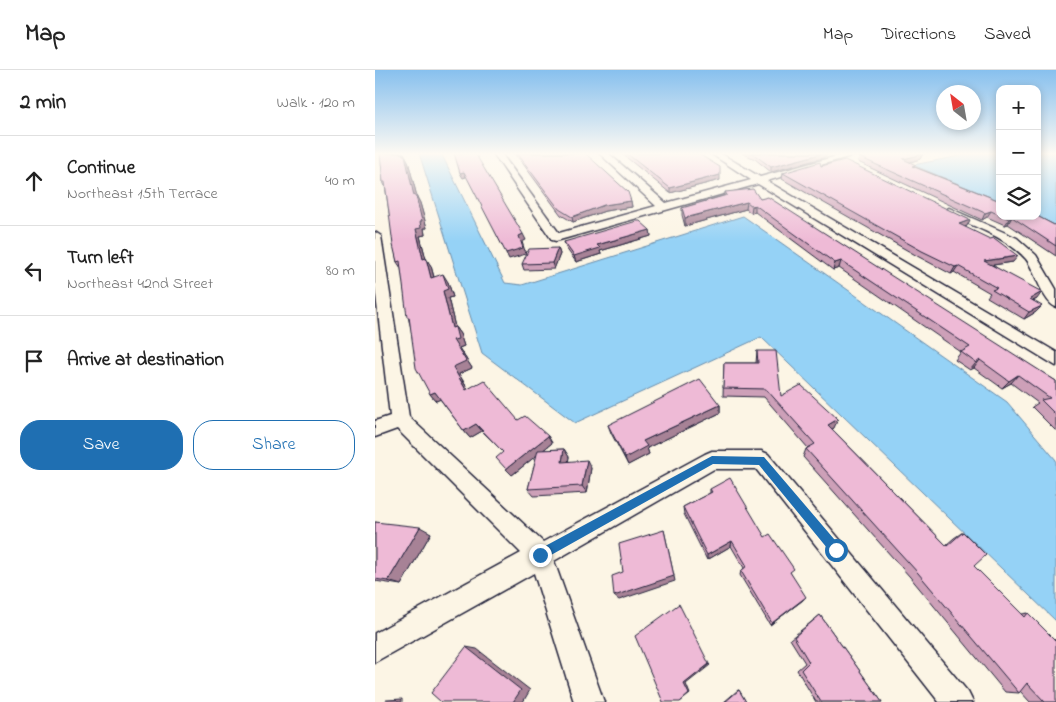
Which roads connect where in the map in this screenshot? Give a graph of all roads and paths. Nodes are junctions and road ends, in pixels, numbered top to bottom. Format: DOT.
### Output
graph roads {
  1 [pos="518,182"];
  2 [pos="636,182"];
  3 [pos="747,182"];
  4 [pos="765,182"];
  5 [pos="664,207"];
  6 [pos="943,208"];
  7 [pos="375,236"];
  8 [pos="1056,302"];
  9 [pos="1054,357"];
  10 [pos="400,420"];
  11 [pos="375,430"];
  12 [pos="540,555"];
  13 [pos="375,648"];
  14 [pos="589,702"];
  15 [pos="958,702"];
  1 -- 5 [label="street"];
  2 -- 5 [label="street"];
  3 -- 5 [label="street"];
  4 -- 9 [label="street"];
  6 -- 8 [label="street"];
  7 -- 10 [label="street"];
  10 -- 11 [label="street"];
  10 -- 12 [label="street"];
  12 -- 13 [label="street"];
  12 -- 14 [label="street"];
  12 -- 15 [label="street"];
}
